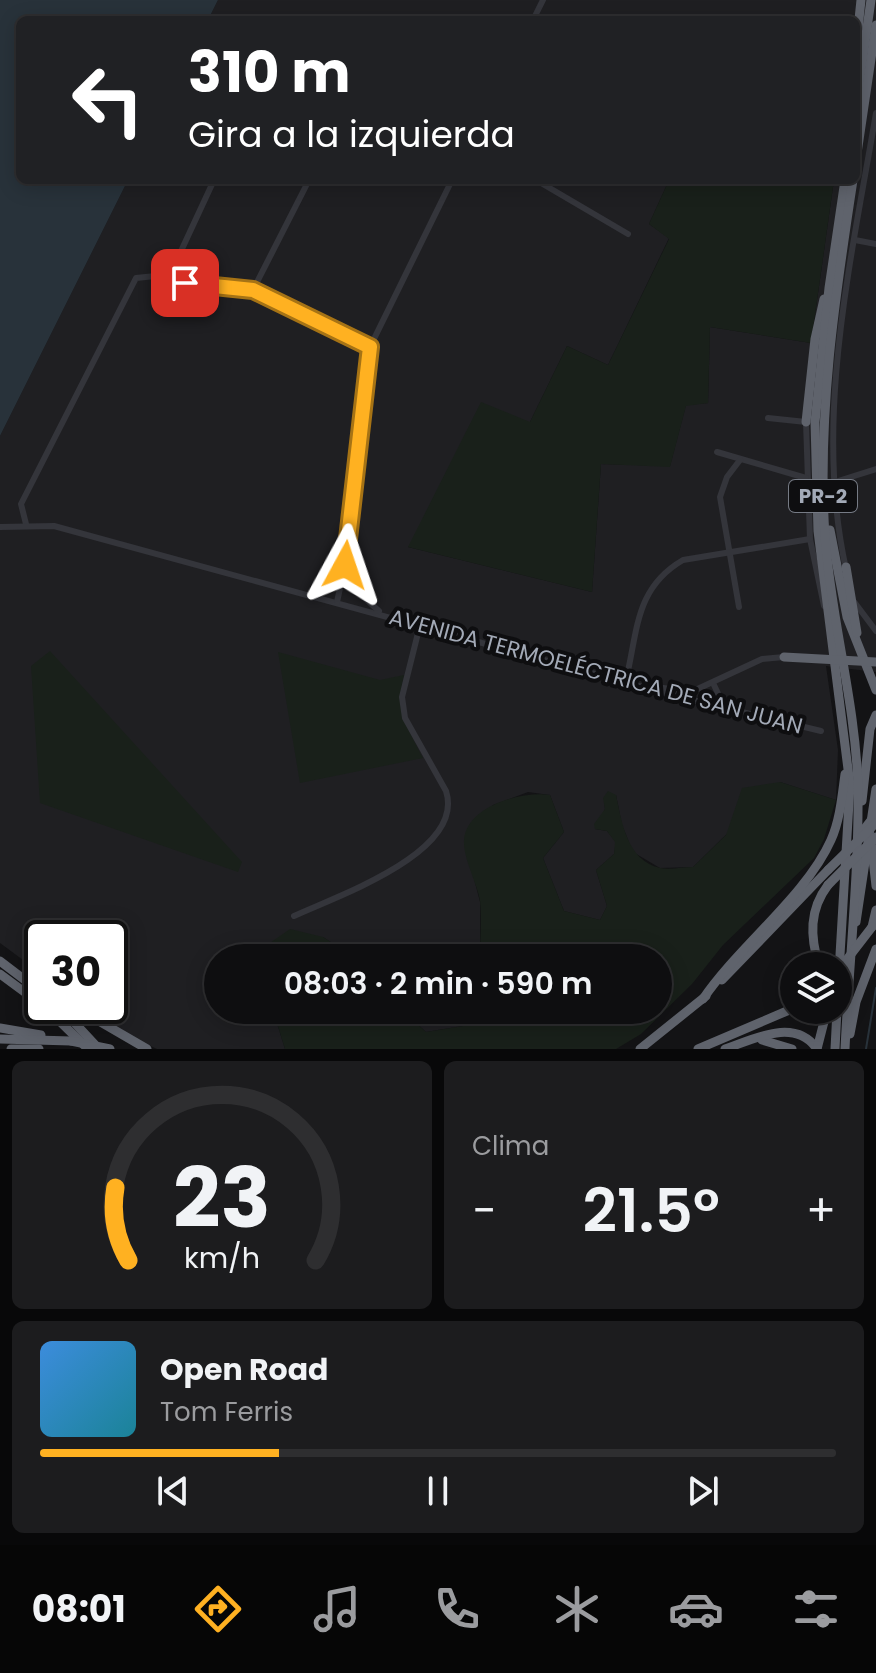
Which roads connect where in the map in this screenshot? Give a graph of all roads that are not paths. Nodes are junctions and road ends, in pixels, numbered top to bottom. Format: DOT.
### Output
graph roads {
  1 [pos="861,0"];
  2 [pos="871,0"];
  3 [pos="876,31"];
  4 [pos="864,49"];
  5 [pos="865,71"];
  6 [pos="860,89"];
  7 [pos="876,113"];
  8 [pos="860,120"];
  9 [pos="212,184"];
  10 [pos="307,184"];
  11 [pos="450,184"];
  12 [pos="543,184"];
  13 [pos="844,184"];
  14 [pos="852,184"];
  15 [pos="628,234"];
  16 [pos="855,240"];
  17 [pos="876,244"];
  18 [pos="175,274"];
  19 [pos="829,288"];
  20 [pos="253,290"];
  21 [pos="370,347"];
  22 [pos="768,418"];
  23 [pos="806,422"];
  24 [pos="717,452"];
  25 [pos="740,460"];
  26 [pos="876,469"];
  27 [pos="806,478"];
  28 [pos="835,482"];
  29 [pos="823,512"];
  30 [pos="26,524"];
  31 [pos="0,527"];
  32 [pos="810,539"];
  33 [pos="729,553"];
  34 [pos="345,565"];
  35 [pos="846,567"];
  36 [pos="337,602"];
  37 [pos="739,607"];
  38 [pos="386,616"];
  39 [pos="829,620"];
  40 [pos="420,625"];
  41 [pos="876,631"];
  42 [pos="859,648"];
  43 [pos="784,657"];
  44 [pos="876,662"];
  45 [pos="626,680"];
  46 [pos="713,683"];
  47 [pos="652,687"];
  48 [pos="876,690"];
  49 [pos="724,706"];
  50 [pos="876,715"];
  51 [pos="821,731"];
  52 [pos="848,755"];
  53 [pos="876,789"];
  54 [pos="857,812"];
  55 [pos="876,814"];
  56 [pos="873,825"];
  57 [pos="876,837"];
  58 [pos="852,847"];
  59 [pos="876,886"];
  60 [pos="876,910"];
  61 [pos="294,916"];
  62 [pos="874,924"];
  63 [pos="851,932"];
  64 [pos="876,949"];
  65 [pos="816,952"];
  66 [pos="840,952"];
  67 [pos="852,953"];
  68 [pos="2,966"];
  69 [pos="24,977"];
  70 [pos="24,981"];
  71 [pos="0,983"];
  72 [pos="24,991"];
  73 [pos="24,993"];
  74 [pos="703,999"];
  75 [pos="780,1014"];
  76 [pos="66,1024"];
  77 [pos="76,1024"];
  78 [pos="104,1024"];
  79 [pos="824,1024"];
  80 [pos="828,1024"];
  81 [pos="836,1024"];
  82 [pos="0,1028"];
  83 [pos="52,1038"];
  84 [pos="0,1039"];
  85 [pos="755,1039"];
  86 [pos="11,1049"];
  87 [pos="39,1049"];
  88 [pos="89,1049"];
  89 [pos="99,1049"];
  90 [pos="110,1049"];
  91 [pos="147,1049"];
  92 [pos="640,1049"];
  93 [pos="698,1049"];
  94 [pos="725,1049"];
  95 [pos="792,1049"];
  96 [pos="817,1049"];
  97 [pos="829,1049"];
  98 [pos="835,1049"];
  99 [pos="845,1049"];
  1 -- 4 [label="highway"];
  2 -- 4 [label="highway"];
  3 -- 4 [label="highway"];
  4 -- 5 [label="highway"];
  5 -- 6 [label="highway"];
  5 -- 8 [label="highway"];
  7 -- 16 [label="street"];
  9 -- 18 [label="street"];
  10 -- 20 [label="street"];
  11 -- 21 [label="street"];
  12 -- 15 [label="street"];
  13 -- 19 [label="highway, PR-2"];
  14 -- 29 [label="highway, PR-2"];
  16 -- 17 [label="street"];
  16 -- 28 [label="street"];
  18 -- 20 [label="street"];
  18 -- 30 [label="street"];
  19 -- 23 [label="highway"];
  19 -- 39 [label="highway, PR-2"];
  20 -- 21 [label="street"];
  21 -- 34 [label="street"];
  22 -- 23 [label="street"];
  23 -- 27 [label="street"];
  24 -- 25 [label="street"];
  25 -- 27 [label="street"];
  25 -- 33 [label="street"];
  26 -- 28 [label="street"];
  27 -- 32 [label="street"];
  28 -- 35 [label="street"];
  29 -- 42 [label="highway"];
  29 -- 54 [label="highway, PR-2"];
  30 -- 31 [label="street, AVENIDA TERMOELÉCTRICA DE SAN JUAN"];
  30 -- 36 [label="street, AVENIDA TERMOELÉCTRICA DE SAN JUAN"];
  32 -- 33 [label="street"];
  32 -- 39 [label="street"];
  33 -- 37 [label="street"];
  33 -- 45 [label="street"];
  34 -- 36 [label="street"];
  34 -- 38 [label="street"];
  35 -- 41 [label="street"];
  35 -- 42 [label="highway"];
  36 -- 38 [label="street, AVENIDA TERMOELÉCTRICA DE SAN JUAN"];
  38 -- 40 [label="street, AVENIDA TERMOELÉCTRICA DE SAN JUAN"];
  39 -- 52 [label="highway, PR-2"];
  40 -- 45 [label="street, AVENIDA TERMOELÉCTRICA DE SAN JUAN"];
  40 -- 61 [label="street"];
  42 -- 48 [label="highway"];
  43 -- 44 [label="highway, bridge"];
  43 -- 46 [label="street"];
  45 -- 47 [label="street, AVENIDA TERMOELÉCTRICA DE SAN JUAN"];
  46 -- 47 [label="street"];
  46 -- 49 [label="street"];
  47 -- 49 [label="street, AVENIDA TERMOELÉCTRICA DE SAN JUAN"];
  49 -- 51 [label="street, AVENIDA TERMOELÉCTRICA DE SAN JUAN"];
  50 -- 54 [label="highway"];
  52 -- 66 [label="highway, PR-2"];
  52 -- 74 [label="highway"];
  53 -- 56 [label="highway"];
  54 -- 63 [label="highway, PR-2"];
  55 -- 58 [label="highway, bridge"];
  56 -- 58 [label="highway, bridge"];
  56 -- 59 [label="highway"];
  56 -- 63 [label="highway"];
  57 -- 65 [label="highway, bridge"];
  58 -- 74 [label="highway, bridge"];
  60 -- 62 [label="highway"];
  62 -- 67 [label="highway, bridge"];
  63 -- 99 [label="highway, PR-2"];
  64 -- 99 [label="highway"];
  68 -- 69 [label="highway"];
  68 -- 70 [label="highway"];
  68 -- 72 [label="highway"];
  71 -- 73 [label="highway"];
  74 -- 92 [label="highway"];
  75 -- 93 [label="highway"];
  76 -- 88 [label="highway"];
  77 -- 89 [label="highway"];
  78 -- 91 [label="highway"];
  79 -- 96 [label="highway"];
  80 -- 97 [label="highway"];
  81 -- 98 [label="highway"];
  82 -- 83 [label="highway"];
  83 -- 84 [label="highway"];
  83 -- 90 [label="highway, bridge"];
  85 -- 94 [label="highway"];
  85 -- 95 [label="highway"];
  85 -- 96 [label="highway"];
  86 -- 87 [label="highway"];
}
